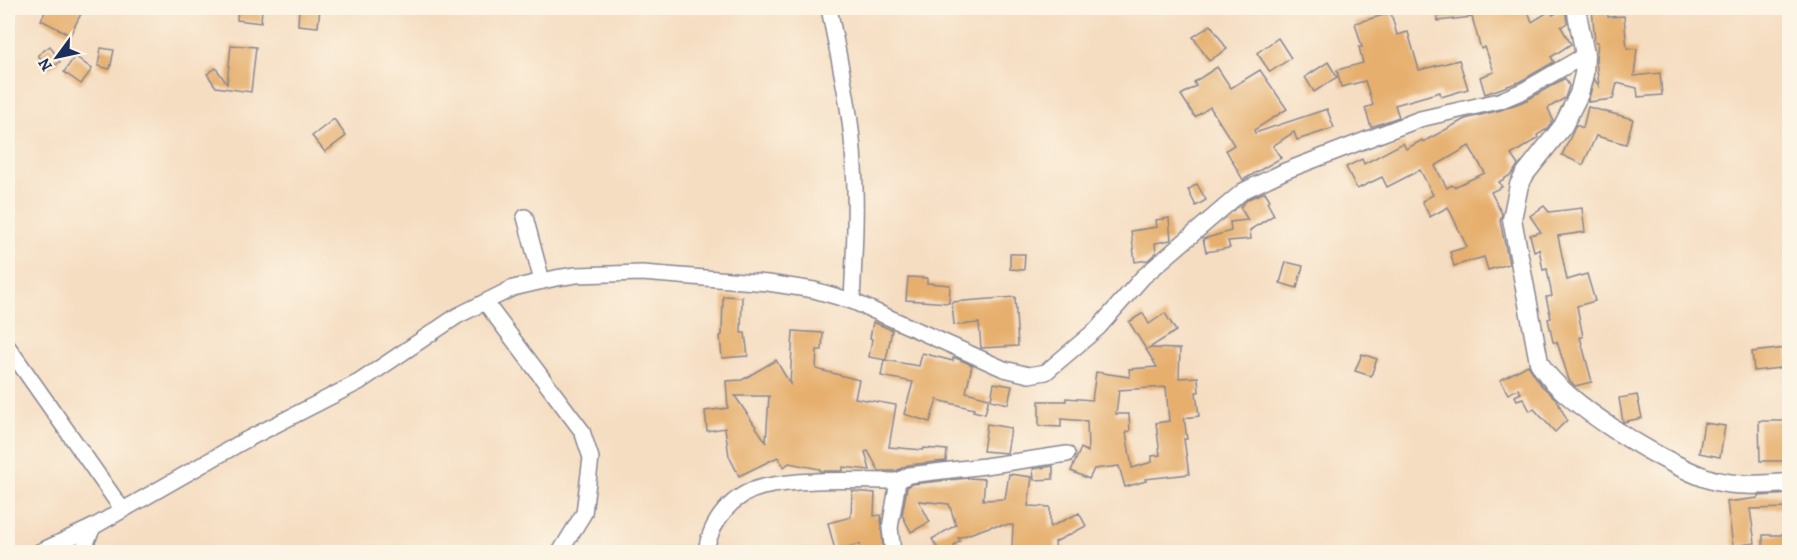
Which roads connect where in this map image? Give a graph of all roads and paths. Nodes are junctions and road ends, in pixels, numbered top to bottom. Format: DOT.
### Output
graph roads {
  1 [pos="829,8"];
  2 [pos="1576,8"];
  3 [pos="1585,56"];
  4 [pos="525,217"];
  5 [pos="542,281"];
  6 [pos="852,300"];
  7 [pos="485,302"];
  8 [pos="10,356"];
  9 [pos="1067,454"];
  10 [pos="898,481"];
  11 [pos="1790,483"];
  12 [pos="122,508"];
  13 [pos="93,527"];
  14 [pos="39,552"];
  15 [pos="81,552"];
  16 [pos="560,552"];
  17 [pos="706,552"];
  18 [pos="893,552"];
  1 -- 6 [label="street"];
  2 -- 3 [label="main road"];
  3 -- 6 [label="street"];
  3 -- 11 [label="main road"];
  4 -- 5 [label="street"];
  5 -- 6 [label="street"];
  5 -- 7 [label="street"];
  7 -- 12 [label="street"];
  7 -- 16 [label="street"];
  8 -- 12 [label="street"];
  9 -- 10 [label="street"];
  10 -- 17 [label="street"];
  10 -- 18 [label="street"];
  12 -- 13 [label="street"];
  13 -- 14 [label="street"];
  13 -- 15 [label="street"];
}
